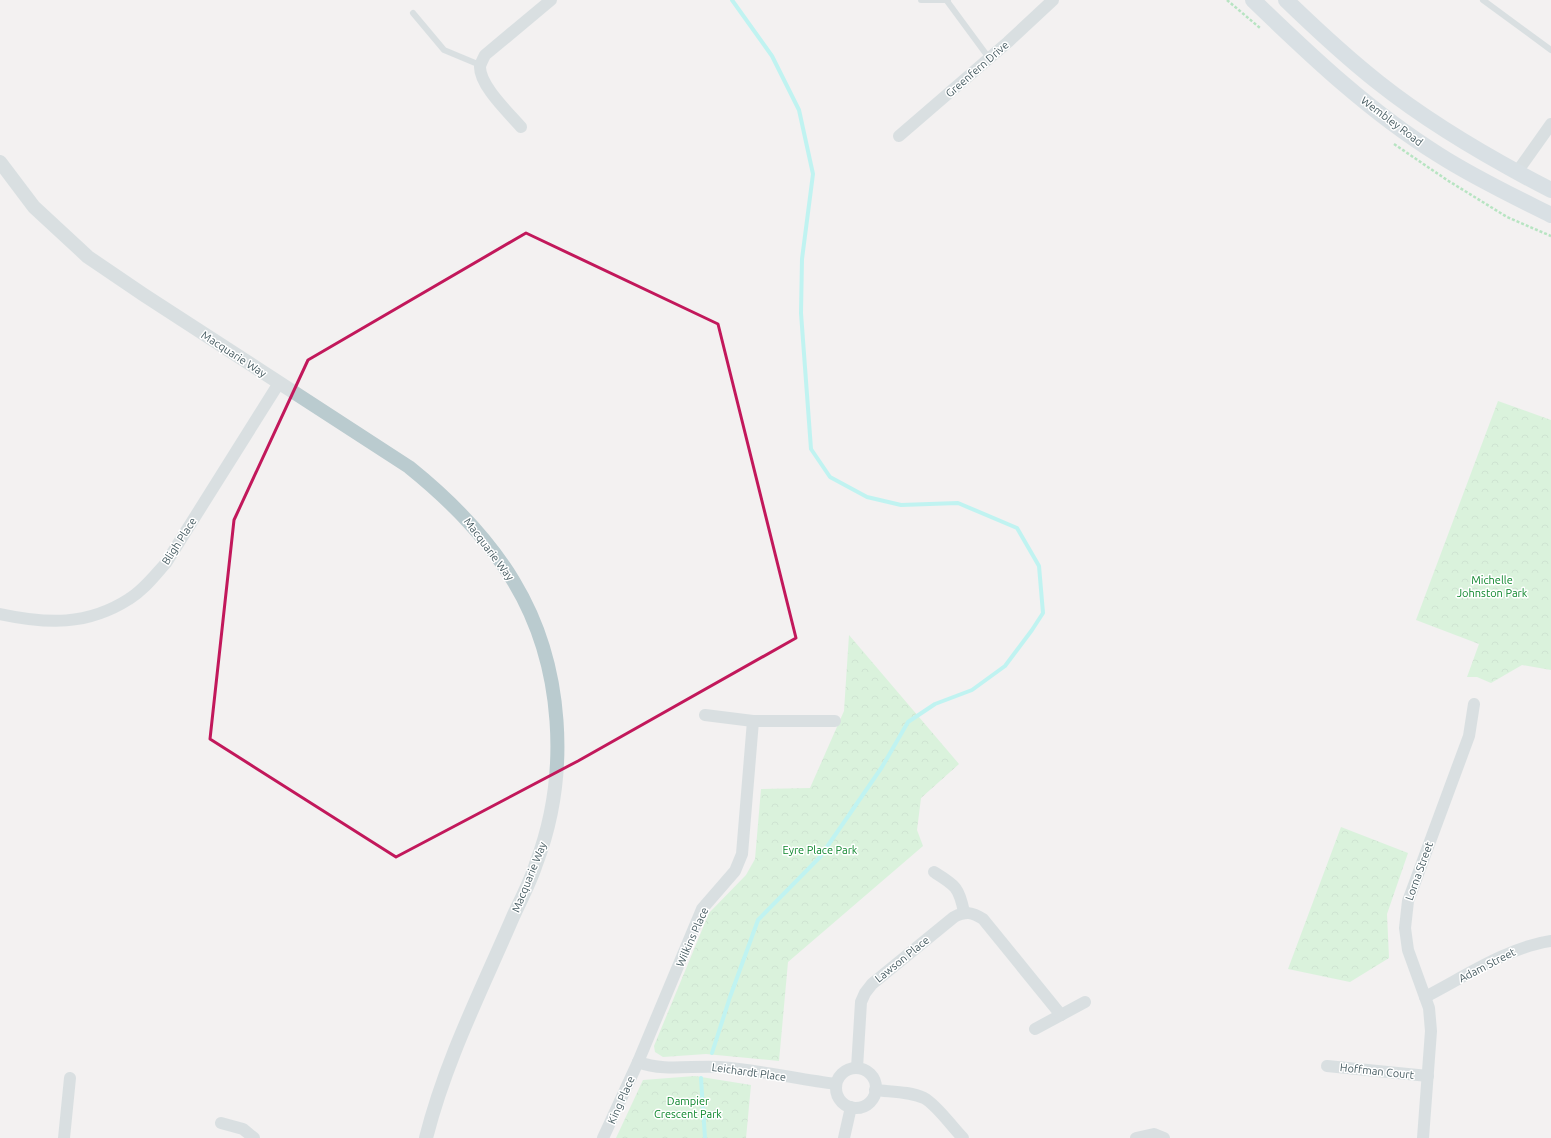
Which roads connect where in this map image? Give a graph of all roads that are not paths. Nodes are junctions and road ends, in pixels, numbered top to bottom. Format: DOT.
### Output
graph roads {
  1 [pos="551,0"];
  2 [pos="921,0"];
  3 [pos="948,0"];
  4 [pos="1053,0"];
  5 [pos="1253,0"];
  6 [pos="1286,0"];
  7 [pos="1483,0"];
  8 [pos="413,13"];
  9 [pos="1551,50"];
  10 [pos="989,58"];
  11 [pos="480,65"];
  12 [pos="1551,124"];
  13 [pos="521,128"];
  14 [pos="899,136"];
  15 [pos="0,162"];
  16 [pos="1517,172"];
  17 [pos="1551,190"];
  18 [pos="1551,215"];
  19 [pos="279,383"];
  20 [pos="0,614"];
  21 [pos="1474,704"];
  22 [pos="705,715"];
  23 [pos="753,721"];
  24 [pos="836,721"];
  25 [pos="934,872"];
  26 [pos="964,912"];
  27 [pos="1551,941"];
  28 [pos="1425,996"];
  29 [pos="1086,1002"];
  30 [pos="1061,1015"];
  31 [pos="1034,1029"];
  32 [pos="638,1062"];
  33 [pos="1327,1066"];
  34 [pos="857,1068"];
  35 [pos="1428,1076"];
  36 [pos="70,1078"];
  37 [pos="836,1084"];
  38 [pos="875,1090"];
  39 [pos="851,1107"];
  40 [pos="221,1123"];
  41 [pos="64,1138"];
  42 [pos="254,1138"];
  43 [pos="426,1138"];
  44 [pos="603,1138"];
  45 [pos="844,1138"];
  46 [pos="963,1138"];
  47 [pos="1136,1138"];
  48 [pos="1164,1138"];
  49 [pos="1423,1138"];
  1 -- 11 [label="street"];
  2 -- 3 [label="lane"];
  3 -- 10 [label="lane"];
  4 -- 10 [label="street, Greenfern Drive"];
  5 -- 18 [label="main road, Wembley Road"];
  6 -- 16 [label="main road, Wembley Road"];
  7 -- 9 [label="lane"];
  8 -- 11 [label="lane"];
  10 -- 14 [label="street, Greenfern Drive"];
  11 -- 13 [label="street"];
  12 -- 16 [label="street"];
  15 -- 19 [label="street, Macquarie Way"];
  16 -- 17 [label="main road, Wembley Road"];
  19 -- 20 [label="street, Bligh Place"];
  19 -- 43 [label="street, Macquarie Way"];
  21 -- 28 [label="street, Lorna Street"];
  22 -- 23 [label="street"];
  23 -- 24 [label="street"];
  23 -- 32 [label="street, Wilkins Place"];
  25 -- 26 [label="street"];
  26 -- 30 [label="street"];
  26 -- 34 [label="street, Lawson Place"];
  27 -- 28 [label="street, Adam Street"];
  28 -- 35 [label="street, Lorna Street"];
  29 -- 30 [label="street"];
  30 -- 31 [label="street"];
  32 -- 37 [label="street, Leichardt Place"];
  32 -- 44 [label="street, King Place"];
  33 -- 35 [label="street, Hoffman Court"];
  34 -- 37 [label="street"];
  34 -- 38 [label="street"];
  35 -- 49 [label="street, Lorna Street"];
  36 -- 41 [label="street"];
  37 -- 39 [label="street"];
  38 -- 39 [label="street"];
  38 -- 46 [label="street"];
  39 -- 45 [label="street"];
  40 -- 42 [label="street"];
  47 -- 48 [label="street"];
}
